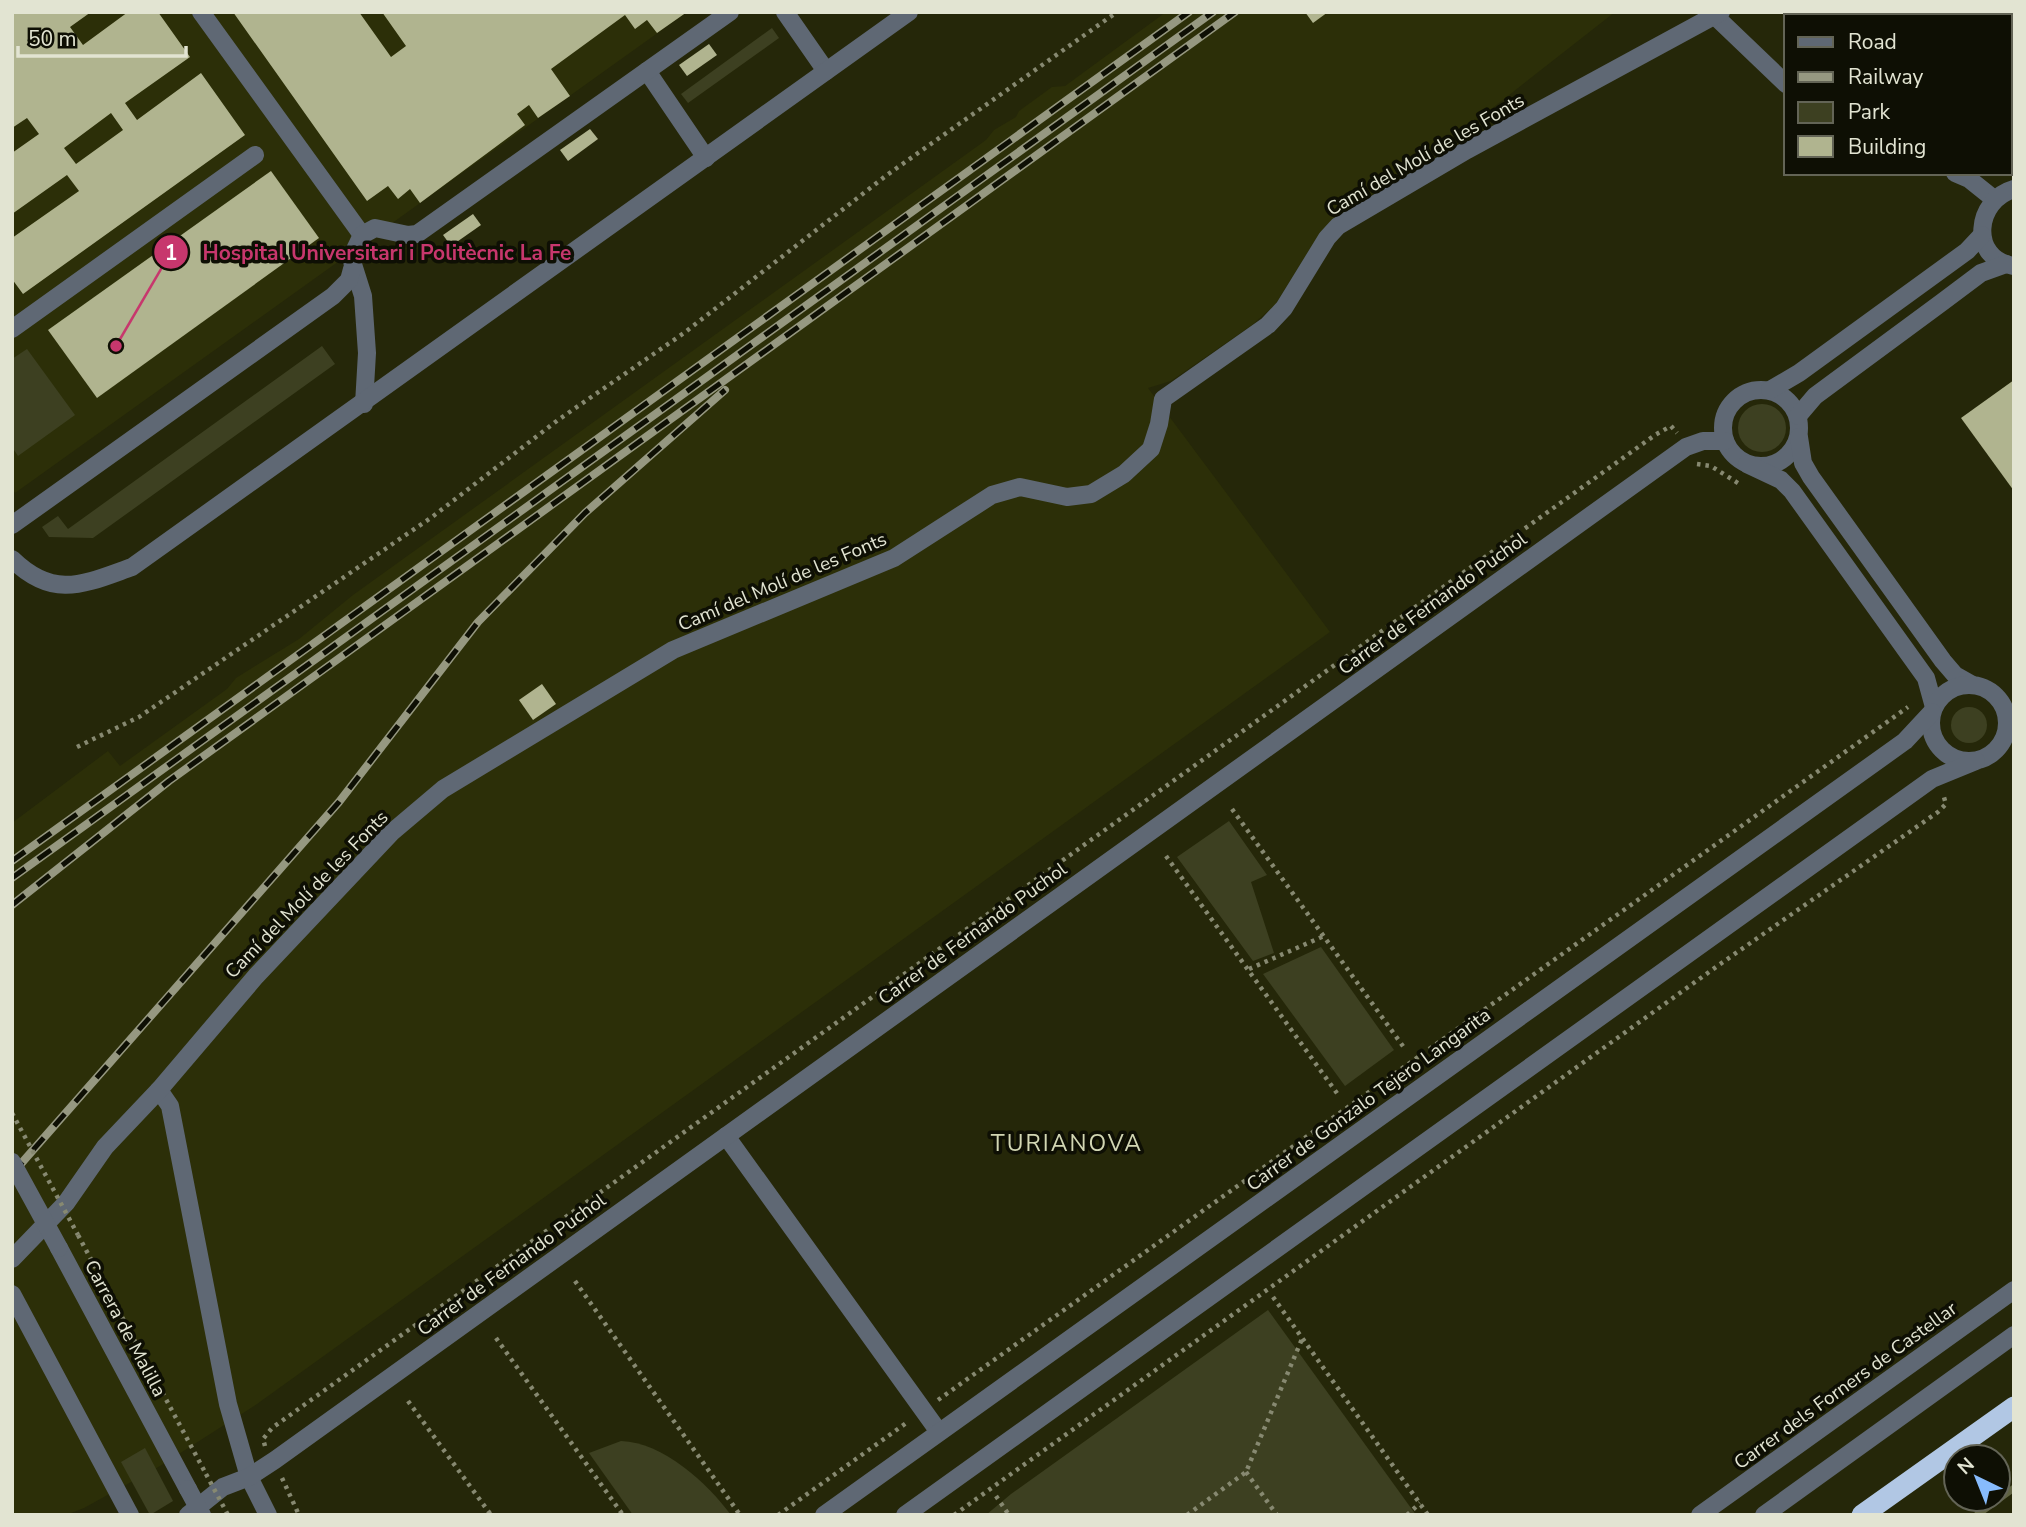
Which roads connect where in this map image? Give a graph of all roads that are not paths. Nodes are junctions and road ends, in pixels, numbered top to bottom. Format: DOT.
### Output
graph roads {
  1 [pos="201,12"];
  2 [pos="730,12"];
  3 [pos="785,12"];
  4 [pos="909,12"];
  5 [pos="1718,14"];
  6 [pos="647,71"];
  7 [pos="826,71"];
  8 [pos="1784,82"];
  9 [pos="255,155"];
  10 [pos="706,158"];
  11 [pos="1960,175"];
  12 [pos="2014,190"];
  13 [pos="1994,199"];
  14 [pos="362,235"];
  15 [pos="1982,235"];
  16 [pos="2010,265"];
  17 [pos="352,269"];
  18 [pos="12,329"];
  19 [pos="1770,390"];
  20 [pos="364,404"];
  21 [pos="1798,416"];
  22 [pos="1799,437"];
  23 [pos="1725,441"];
  24 [pos="1747,464"];
  25 [pos="12,525"];
  26 [pos="12,559"];
  27 [pos="1971,684"];
  28 [pos="1933,710"];
  29 [pos="1976,761"];
  30 [pos="159,1090"];
  31 [pos="726,1136"];
  32 [pos="12,1162"];
  33 [pos="12,1259"];
  34 [pos="2014,1290"];
  35 [pos="12,1294"];
  36 [pos="2014,1335"];
  37 [pos="2014,1407"];
  38 [pos="939,1432"];
  39 [pos="249,1476"];
  40 [pos="130,1515"];
  41 [pos="188,1515"];
  42 [pos="202,1515"];
  43 [pos="268,1515"];
  44 [pos="824,1515"];
  45 [pos="905,1515"];
  46 [pos="1700,1515"];
  47 [pos="1764,1515"];
  48 [pos="1862,1515"];
  1 -- 14 [label="street"];
  2 -- 6 [label="street"];
  3 -- 7 [label="street"];
  4 -- 7 [label="street"];
  5 -- 8 [label="street"];
  5 -- 30 [label="street, Camí del Molí de les Fonts"];
  6 -- 10 [label="street"];
  6 -- 14 [label="street"];
  7 -- 10 [label="street"];
  9 -- 18 [label="street"];
  10 -- 20 [label="street"];
  11 -- 13 [label="street"];
  12 -- 13 [label="street"];
  13 -- 15 [label="street"];
  14 -- 17 [label="street"];
  15 -- 16 [label="street"];
  15 -- 19 [label="street"];
  16 -- 21 [label="street"];
  17 -- 20 [label="street"];
  17 -- 25 [label="street"];
  19 -- 21 [label="street"];
  19 -- 23 [label="street"];
  20 -- 26 [label="street"];
  21 -- 22 [label="street"];
  22 -- 24 [label="street"];
  22 -- 27 [label="street"];
  23 -- 24 [label="street"];
  23 -- 31 [label="street, Carrer de Fernando Puchol"];
  24 -- 28 [label="street"];
  27 -- 28 [label="street"];
  27 -- 29 [label="street"];
  28 -- 29 [label="street"];
  28 -- 38 [label="street, Carrer de Gonzalo Tejero Langarita"];
  29 -- 45 [label="street"];
  30 -- 33 [label="street, Camí del Molí de les Fonts"];
  30 -- 39 [label="street"];
  31 -- 38 [label="street"];
  31 -- 39 [label="street, Carrer de Fernando Puchol"];
  32 -- 42 [label="street, Carrera de Malilla, bridge"];
  34 -- 46 [label="street, Carrer dels Forners de Castellar"];
  35 -- 40 [label="street"];
  36 -- 47 [label="street"];
  37 -- 48 [label="highway"];
  38 -- 44 [label="street, Carrer de Gonzalo Tejero Langarita"];
  39 -- 41 [label="street, Carrer de Fernando Puchol"];
  39 -- 43 [label="street"];
}
